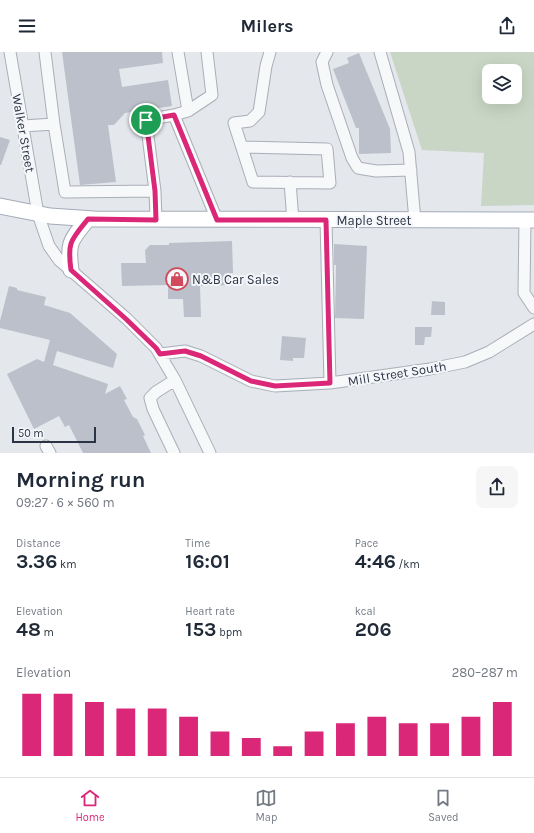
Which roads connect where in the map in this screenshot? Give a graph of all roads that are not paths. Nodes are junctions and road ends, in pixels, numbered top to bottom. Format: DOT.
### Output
graph roads {
  1 [pos="10,52"];
  2 [pos="45,52"];
  3 [pos="178,52"];
  4 [pos="207,52"];
  5 [pos="270,52"];
  6 [pos="327,52"];
  7 [pos="380,52"];
  8 [pos="188,111"];
  9 [pos="174,115"];
  10 [pos="54,124"];
  11 [pos="23,126"];
  12 [pos="242,147"];
  13 [pos="411,170"];
  14 [pos="290,182"];
  15 [pos="155,191"];
  16 [pos="0,206"];
  17 [pos="38,214"];
  18 [pos="88,219"];
  19 [pos="156,220"];
  20 [pos="217,220"];
  21 [pos="293,220"];
  22 [pos="326,220"];
  23 [pos="530,220"];
  24 [pos="415,221"];
  25 [pos="71,270"];
  26 [pos="534,308"];
  27 [pos="534,324"];
  28 [pos="160,354"];
  29 [pos="176,380"];
  30 [pos="330,383"];
  31 [pos="174,453"];
  32 [pos="210,453"];
  1 -- 11 [label="street, Walker Street"];
  2 -- 10 [label="street"];
  3 -- 8 [label="street"];
  4 -- 8 [label="street"];
  5 -- 12 [label="street"];
  6 -- 13 [label="street"];
  7 -- 13 [label="street"];
  8 -- 9 [label="street"];
  9 -- 15 [label="street"];
  9 -- 20 [label="street"];
  10 -- 11 [label="street"];
  10 -- 15 [label="street"];
  11 -- 17 [label="street, Walker Street"];
  12 -- 14 [label="street"];
  12 -- 14 [label="street"];
  13 -- 24 [label="street"];
  14 -- 21 [label="street"];
  15 -- 19 [label="street"];
  16 -- 17 [label="main road, Maple Street"];
  17 -- 18 [label="main road, Maple Street"];
  17 -- 25 [label="street"];
  18 -- 19 [label="main road, Maple Street"];
  18 -- 25 [label="main road"];
  19 -- 20 [label="main road, Maple Street"];
  20 -- 21 [label="main road, Maple Street"];
  21 -- 22 [label="main road, Maple Street"];
  22 -- 24 [label="main road, Maple Street"];
  22 -- 30 [label="street"];
  23 -- 24 [label="main road, Maple Street"];
  23 -- 26 [label="street"];
  25 -- 28 [label="street"];
  27 -- 30 [label="street, Mill Street South"];
  28 -- 29 [label="street"];
  28 -- 30 [label="street, Mill Street South"];
  29 -- 31 [label="street"];
  29 -- 32 [label="street"];
}
